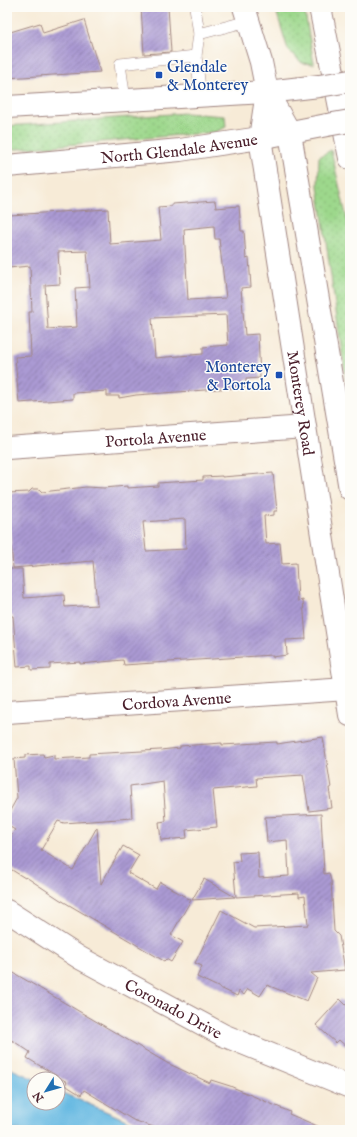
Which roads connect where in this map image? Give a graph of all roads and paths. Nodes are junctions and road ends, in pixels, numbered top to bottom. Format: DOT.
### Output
graph roads {
  1 [pos="195,7"];
  2 [pos="320,7"];
  3 [pos="246,14"];
  4 [pos="199,34"];
  5 [pos="196,56"];
  6 [pos="350,82"];
  7 [pos="267,92"];
  8 [pos="201,96"];
  9 [pos="124,100"];
  10 [pos="7,107"];
  11 [pos="350,122"];
  12 [pos="290,133"];
  13 [pos="260,138"];
  14 [pos="350,158"];
  15 [pos="7,166"];
  16 [pos="305,427"];
  17 [pos="7,448"];
  18 [pos="350,489"];
  19 [pos="349,689"];
  20 [pos="7,712"];
  21 [pos="350,715"];
  22 [pos="7,911"];
  23 [pos="350,1087"];
  1 -- 4 [label="lane"];
  2 -- 14 [label="main road"];
  3 -- 4 [label="lane"];
  3 -- 7 [label="main road, Monterey Road"];
  4 -- 5 [label="lane"];
  5 -- 8 [label="lane"];
  5 -- 9 [label="lane"];
  6 -- 7 [label="main road, bridge"];
  7 -- 8 [label="main road"];
  7 -- 12 [label="main road, Monterey Road"];
  7 -- 13 [label="main road, Monterey Road"];
  8 -- 9 [label="main road"];
  9 -- 10 [label="main road"];
  11 -- 12 [label="main road, North Glendale Avenue, bridge"];
  12 -- 13 [label="main road, North Glendale Avenue"];
  12 -- 18 [label="main road, Monterey Road"];
  13 -- 15 [label="main road, North Glendale Avenue"];
  13 -- 16 [label="main road, Monterey Road"];
  16 -- 17 [label="main road, Portola Avenue"];
  16 -- 19 [label="main road, Monterey Road"];
  19 -- 20 [label="main road, Cordova Avenue"];
  19 -- 21 [label="main road, Monterey Road"];
  22 -- 23 [label="main road, Coronado Drive"];
}
